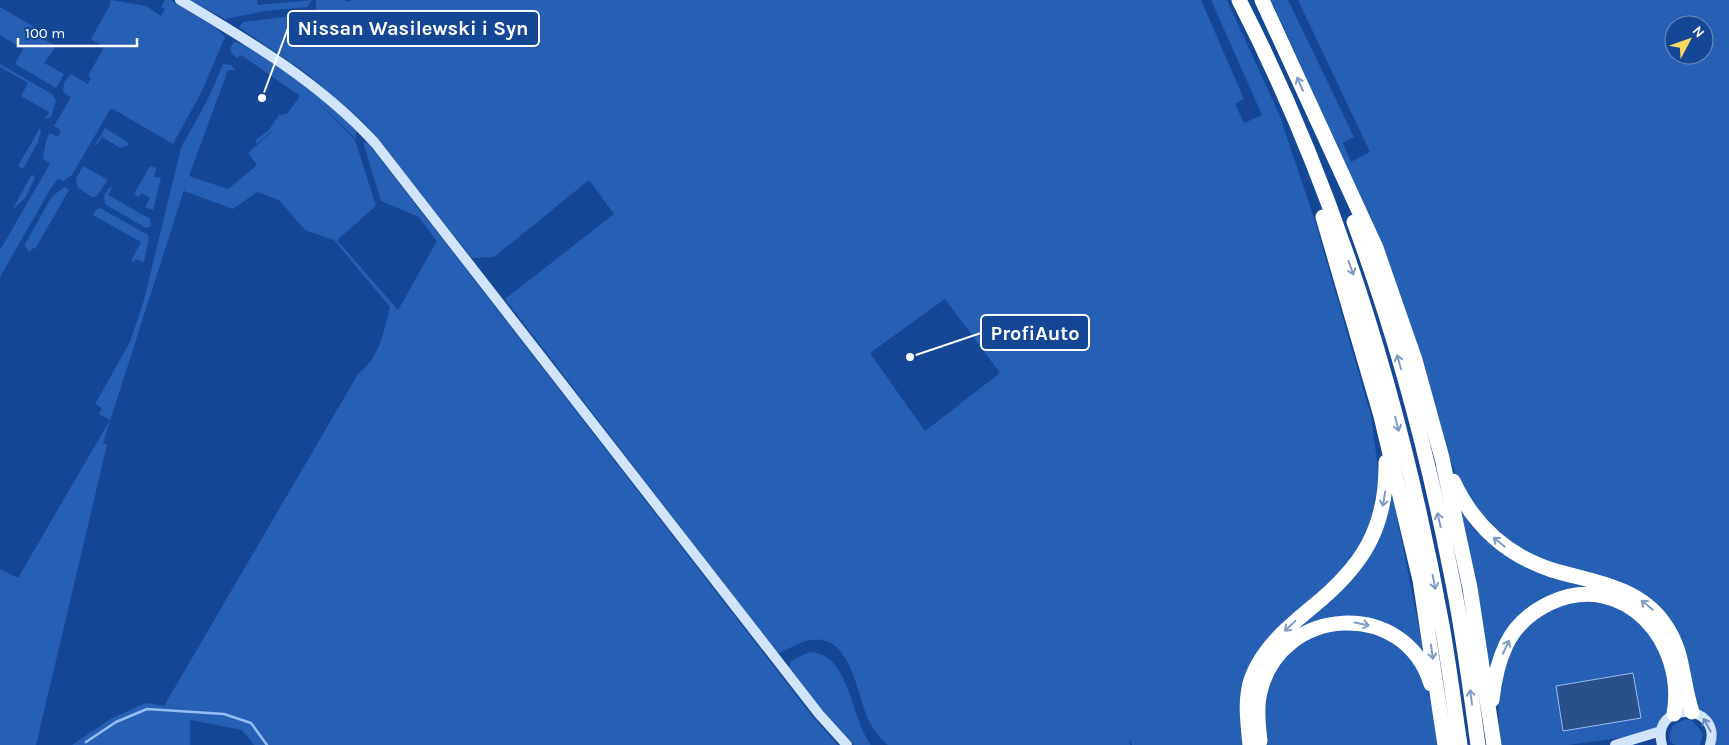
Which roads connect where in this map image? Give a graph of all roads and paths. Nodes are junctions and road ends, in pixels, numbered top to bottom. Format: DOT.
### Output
graph roads {
  1 [pos="180,0"];
  2 [pos="1239,0"];
  3 [pos="1262,0"];
  4 [pos="1297,124"];
  5 [pos="1319,129"];
  6 [pos="1381,416"];
  7 [pos="1442,458"];
  8 [pos="1692,712"];
  9 [pos="1674,714"];
  10 [pos="1441,715"];
  11 [pos="1492,729"];
  12 [pos="1661,731"];
  13 [pos="848,745"];
  14 [pos="1250,745"];
  15 [pos="1260,745"];
  16 [pos="1445,745"];
  17 [pos="1460,745"];
  18 [pos="1478,745"];
  19 [pos="1494,745"];
  20 [pos="1615,745"];
  21 [pos="1662,745"];
  22 [pos="1710,745"];
  1 -- 13 [label="main road"];
  2 -- 4 [label="highway"];
  5 -- 3 [label="highway, one-way"];
  4 -- 6 [label="highway"];
  4 -- 17 [label="highway, one-way"];
  5 -- 7 [label="highway"];
  18 -- 5 [label="highway, one-way"];
  6 -- 10 [label="highway, one-way"];
  6 -- 14 [label="highway, one-way"];
  8 -- 7 [label="highway, one-way"];
  7 -- 11 [label="highway"];
  8 -- 9 [label="main road"];
  22 -- 8 [label="main road, one-way"];
  11 -- 9 [label="highway, one-way"];
  9 -- 12 [label="main road"];
  15 -- 10 [label="highway, one-way"];
  10 -- 16 [label="highway"];
  11 -- 19 [label="highway"];
  12 -- 20 [label="main road"];
  12 -- 21 [label="main road"];
}
